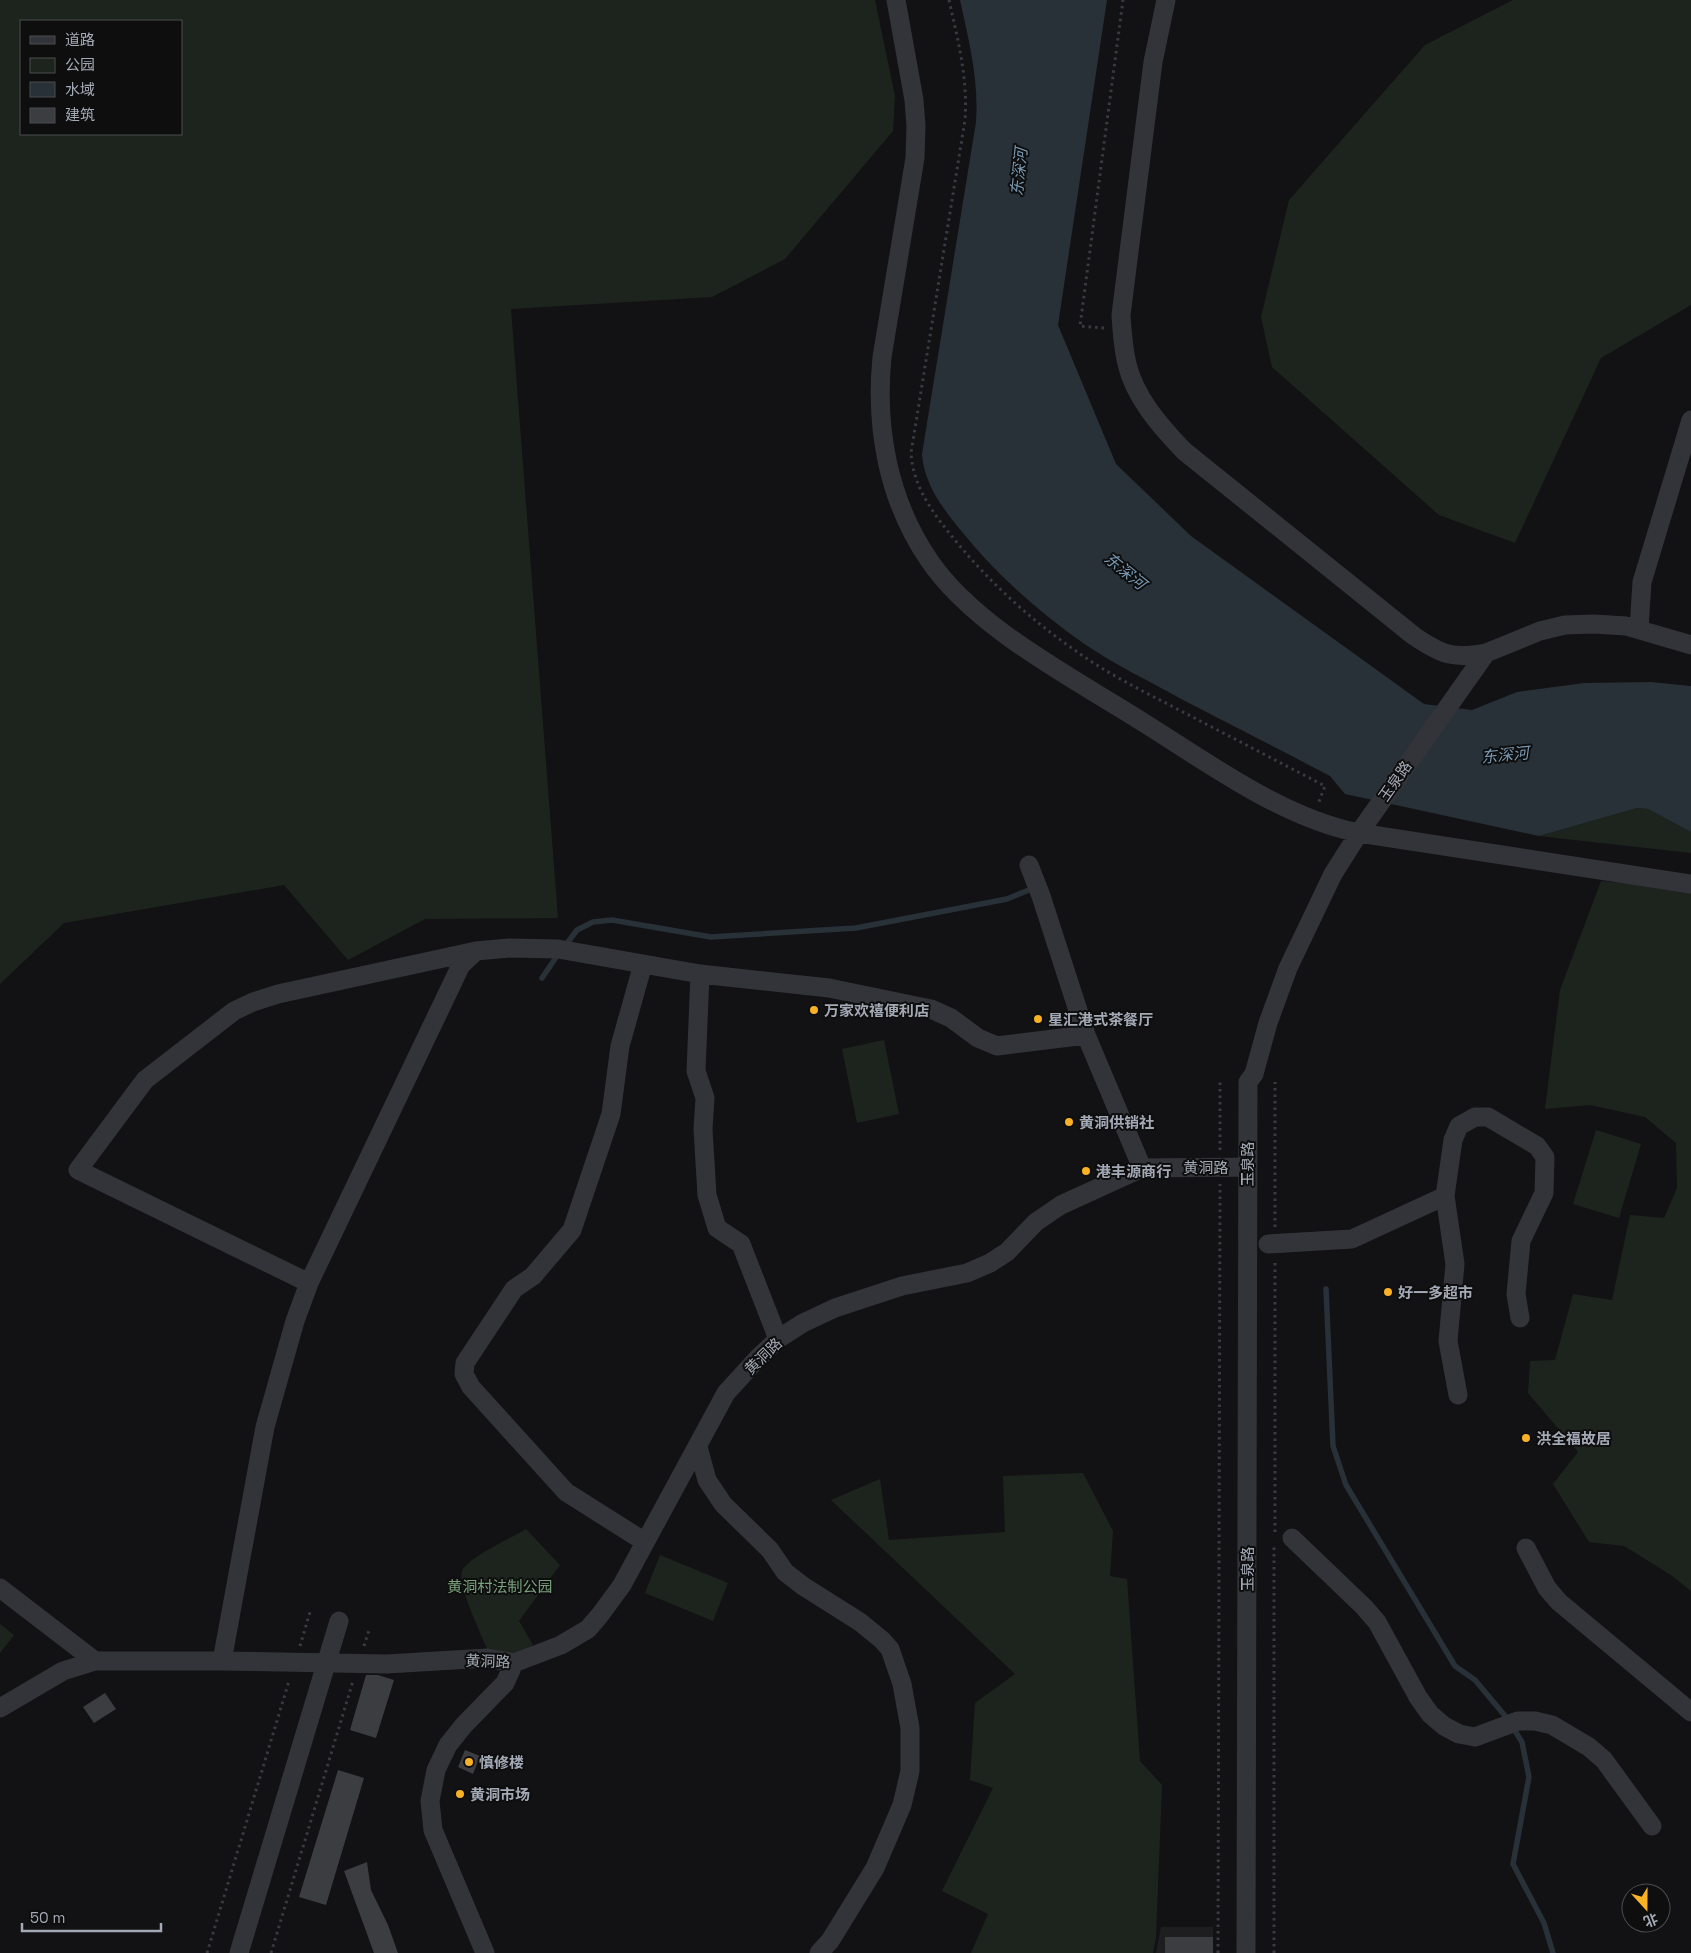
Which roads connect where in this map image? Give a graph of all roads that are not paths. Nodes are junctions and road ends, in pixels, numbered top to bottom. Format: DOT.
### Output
graph roads {
  1 [pos="896,0"];
  2 [pos="1166,0"];
  3 [pos="1691,420"];
  4 [pos="1639,629"];
  5 [pos="1691,645"];
  6 [pos="1486,653"];
  7 [pos="1359,832"];
  8 [pos="1029,864"];
  9 [pos="1691,884"];
  10 [pos="476,951"];
  11 [pos="642,964"];
  12 [pos="700,974"];
  13 [pos="1086,1035"];
  14 [pos="1248,1167"];
  15 [pos="1142,1168"];
  16 [pos="1445,1196"];
  17 [pos="1273,1245"];
  18 [pos="309,1283"];
  19 [pos="1520,1318"];
  20 [pos="778,1339"];
  21 [pos="1458,1395"];
  22 [pos="698,1447"];
  23 [pos="1292,1538"];
  24 [pos="644,1542"];
  25 [pos="1526,1548"];
  26 [pos="0,1588"];
  27 [pos="339,1621"];
  28 [pos="95,1661"];
  29 [pos="222,1661"];
  30 [pos="514,1664"];
  31 [pos="0,1708"];
  32 [pos="1691,1712"];
  33 [pos="1652,1826"];
  34 [pos="239,1953"];
  35 [pos="485,1953"];
  36 [pos="819,1953"];
  37 [pos="1246,1953"];
  1 -- 7 [label="street"];
  2 -- 6 [label="street"];
  3 -- 4 [label="street"];
  4 -- 5 [label="street"];
  4 -- 6 [label="street"];
  6 -- 7 [label="street, 玉泉路"];
  7 -- 9 [label="street"];
  7 -- 14 [label="street, 玉泉路"];
  8 -- 13 [label="street"];
  10 -- 11 [label="street"];
  10 -- 18 [label="street"];
  10 -- 18 [label="street"];
  11 -- 12 [label="street"];
  11 -- 24 [label="street"];
  12 -- 13 [label="street"];
  12 -- 20 [label="street"];
  13 -- 15 [label="street"];
  14 -- 15 [label="street, 黄洞路"];
  14 -- 37 [label="street, 玉泉路"];
  15 -- 20 [label="street, 黄洞路"];
  16 -- 17 [label="street"];
  16 -- 19 [label="street"];
  16 -- 21 [label="street"];
  18 -- 29 [label="street"];
  20 -- 22 [label="street, 黄洞路"];
  22 -- 24 [label="street, 黄洞路"];
  22 -- 36 [label="street"];
  23 -- 33 [label="street"];
  24 -- 30 [label="street, 黄洞路"];
  25 -- 32 [label="street"];
  26 -- 28 [label="street"];
  27 -- 34 [label="street"];
  28 -- 29 [label="street, 黄洞路"];
  28 -- 31 [label="street, 黄洞路"];
  29 -- 30 [label="street, 黄洞路"];
  30 -- 35 [label="street"];
}
